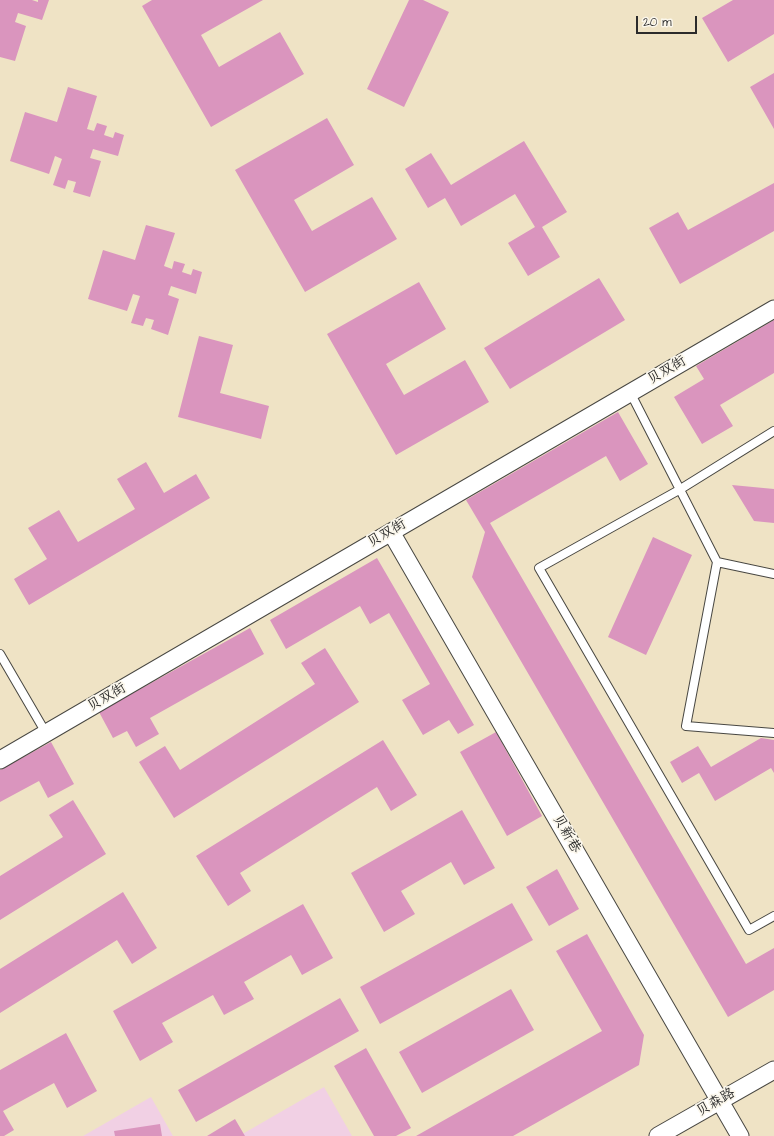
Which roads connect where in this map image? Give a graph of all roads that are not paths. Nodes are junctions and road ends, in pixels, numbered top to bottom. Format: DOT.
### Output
graph roads {
  1 [pos="774,308"];
  2 [pos="630,392"];
  3 [pos="774,431"];
  4 [pos="679,490"];
  5 [pos="391,532"];
  6 [pos="716,562"];
  7 [pos="774,574"];
  8 [pos="0,654"];
  9 [pos="46,733"];
  10 [pos="774,733"];
  11 [pos="0,760"];
  12 [pos="774,916"];
  13 [pos="774,1070"];
  14 [pos="720,1101"];
  15 [pos="658,1136"];
  16 [pos="740,1136"];
  1 -- 2 [label="street, 贝双街"];
  2 -- 4 [label="lane"];
  2 -- 5 [label="street, 贝双街"];
  3 -- 4 [label="lane"];
  4 -- 6 [label="lane"];
  4 -- 12 [label="lane"];
  5 -- 9 [label="street, 贝双街"];
  5 -- 14 [label="street, 贝新巷"];
  6 -- 7 [label="lane"];
  6 -- 10 [label="lane"];
  8 -- 9 [label="lane"];
  9 -- 11 [label="street, 贝双街"];
  13 -- 14 [label="street, 贝森路"];
  14 -- 15 [label="street, 贝森路"];
  14 -- 16 [label="street, 贝新巷"];
}
